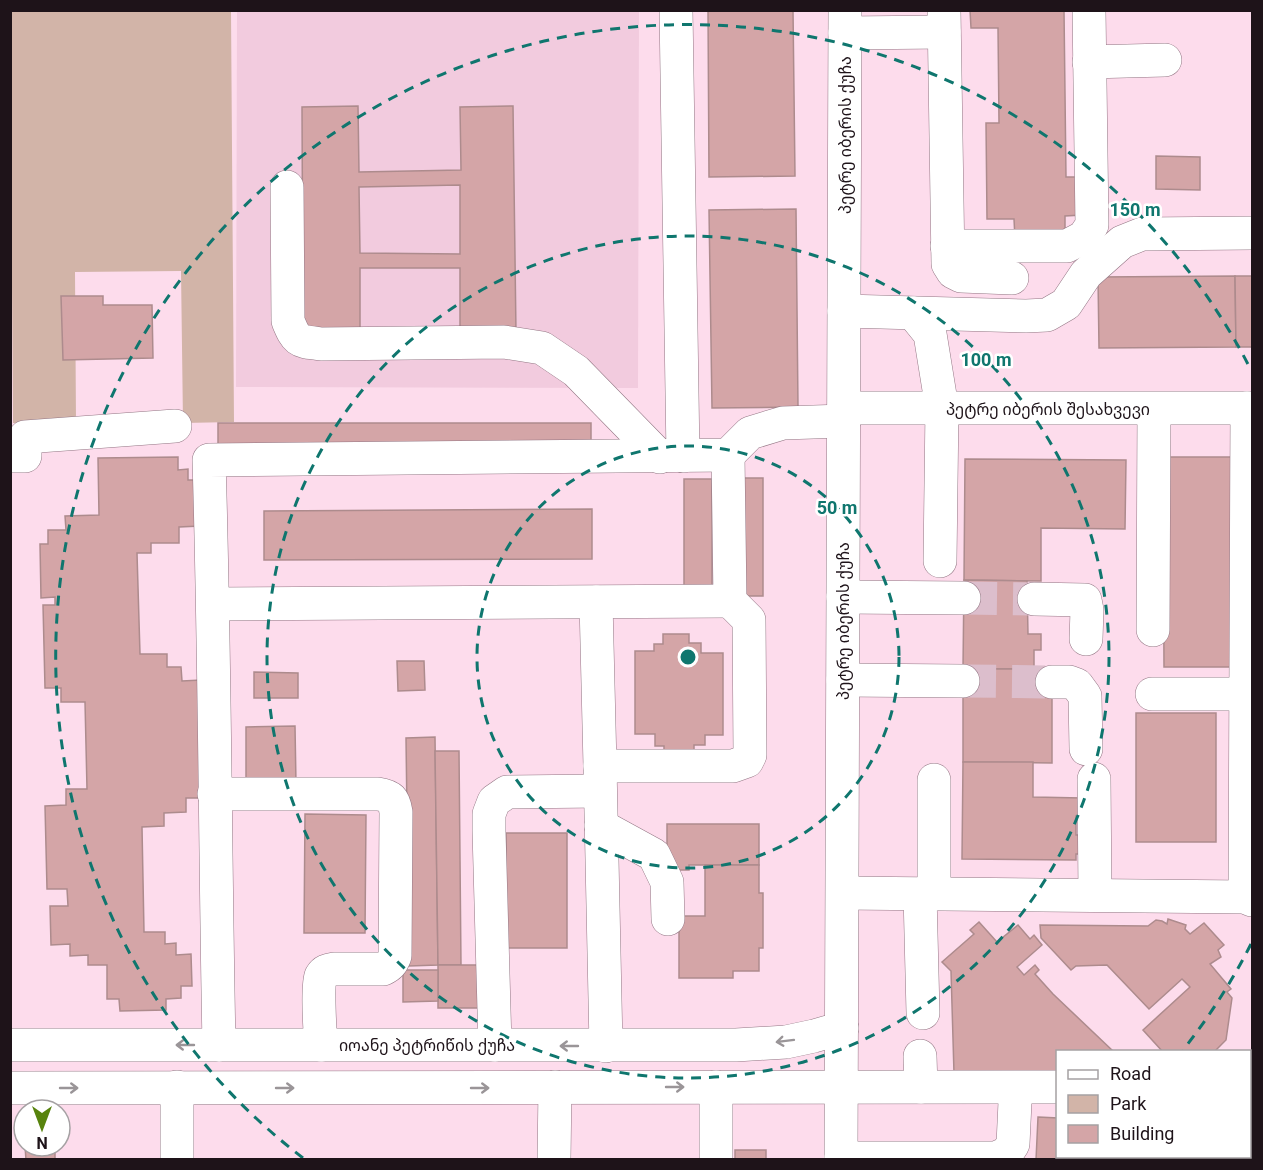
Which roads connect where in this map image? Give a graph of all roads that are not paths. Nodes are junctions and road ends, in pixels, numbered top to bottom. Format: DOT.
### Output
graph roads {
  1 [pos="676,10"];
  2 [pos="1089,10"];
  3 [pos="944,21"];
  4 [pos="845,22"];
  5 [pos="1165,60"];
  6 [pos="1089,62"];
  7 [pos="287,187"];
  8 [pos="1252,233"];
  9 [pos="946,246"];
  10 [pos="1012,278"];
  11 [pos="844,311"];
  12 [pos="913,313"];
  13 [pos="942,408"];
  14 [pos="1250,408"];
  15 [pos="1145,409"];
  16 [pos="844,415"];
  17 [pos="175,426"];
  18 [pos="728,455"];
  19 [pos="10,456"];
  20 [pos="671,456"];
  21 [pos="1138,525"];
  22 [pos="939,561"];
  23 [pos="843,597"];
  24 [pos="964,598"];
  25 [pos="1034,599"];
  26 [pos="730,601"];
  27 [pos="596,602"];
  28 [pos="213,604"];
  29 [pos="1153,630"];
  30 [pos="1086,639"];
  31 [pos="843,680"];
  32 [pos="963,681"];
  33 [pos="1052,682"];
  34 [pos="1152,694"];
  35 [pos="1247,694"];
  36 [pos="600,779"];
  37 [pos="934,780"];
  38 [pos="214,794"];
  39 [pos="601,826"];
  40 [pos="843,893"];
  41 [pos="927,894"];
  42 [pos="1095,895"];
  43 [pos="1249,898"];
  44 [pos="668,920"];
  45 [pos="923,1013"];
  46 [pos="842,1028"];
  47 [pos="230,1045"];
  48 [pos="321,1045"];
  49 [pos="495,1045"];
  50 [pos="10,1046"];
  51 [pos="606,1046"];
  52 [pos="1056,1087"];
  53 [pos="10,1088"];
  54 [pos="177,1088"];
  55 [pos="242,1088"];
  56 [pos="555,1088"];
  57 [pos="716,1088"];
  58 [pos="842,1088"];
  59 [pos="1015,1101"];
  60 [pos="842,1159"];
  61 [pos="177,1160"];
  62 [pos="554,1160"];
  63 [pos="716,1160"];
  1 -- 20 [label="street"];
  2 -- 6 [label="street"];
  3 -- 4 [label="street"];
  3 -- 9 [label="street"];
  4 -- 11 [label="street, პეტრე იბერის ქუჩა"];
  5 -- 6 [label="street"];
  6 -- 9 [label="street"];
  7 -- 20 [label="street"];
  8 -- 12 [label="street"];
  9 -- 10 [label="street"];
  11 -- 12 [label="street"];
  11 -- 16 [label="street, პეტრე იბერის ქუჩა"];
  12 -- 13 [label="street"];
  13 -- 15 [label="street, პეტრე იბერის შესახვევი"];
  13 -- 16 [label="street, პეტრე იბერის შესახვევი"];
  13 -- 22 [label="street"];
  14 -- 15 [label="street, პეტრე იბერის შესახვევი"];
  14 -- 35 [label="street"];
  15 -- 21 [label="street"];
  15 -- 29 [label="street"];
  16 -- 18 [label="street, პეტრე იბერის შესახვევი"];
  16 -- 23 [label="street, პეტრე იბერის ქუჩა"];
  17 -- 19 [label="street"];
  18 -- 20 [label="street"];
  18 -- 26 [label="street"];
  20 -- 28 [label="street"];
  23 -- 24 [label="street"];
  23 -- 31 [label="street, პეტრე იბერის ქუჩა"];
  25 -- 30 [label="street"];
  26 -- 27 [label="street"];
  26 -- 36 [label="street"];
  27 -- 28 [label="street"];
  27 -- 36 [label="street"];
  28 -- 38 [label="street"];
  31 -- 32 [label="street"];
  31 -- 40 [label="street, პეტრე იბერის ქუჩა"];
  33 -- 42 [label="street"];
  34 -- 35 [label="street"];
  35 -- 43 [label="street"];
  36 -- 39 [label="street"];
  36 -- 49 [label="street"];
  37 -- 41 [label="street"];
  38 -- 47 [label="street"];
  38 -- 48 [label="street"];
  39 -- 44 [label="street"];
  39 -- 51 [label="street"];
  40 -- 41 [label="street"];
  40 -- 46 [label="street, პეტრე იბერის ქუჩა"];
  41 -- 42 [label="street"];
  41 -- 45 [label="street"];
  42 -- 43 [label="street"];
  46 -- 51 [label="street, იოანე პეტრიწის ქუჩა, one-way"];
  46 -- 58 [label="street, პეტრე იბერის ქუჩა"];
  47 -- 48 [label="street, იოანე პეტრიწის ქუჩა"];
  47 -- 50 [label="street, იოანე პეტრიწის ქუჩა, one-way"];
  47 -- 55 [label="street"];
  48 -- 49 [label="street, იოანე პეტრიწის ქუჩა"];
  51 -- 49 [label="street, იოანე პეტრიწის ქუჩა, one-way"];
  52 -- 58 [label="street"];
  53 -- 54 [label="street, one-way"];
  54 -- 55 [label="street"];
  54 -- 61 [label="street"];
  55 -- 56 [label="street, one-way"];
  56 -- 57 [label="street, one-way"];
  56 -- 62 [label="street"];
  57 -- 58 [label="street"];
  57 -- 63 [label="street"];
  58 -- 60 [label="street, პეტრე იბერის ქუჩა"];
  59 -- 60 [label="street"];
}
